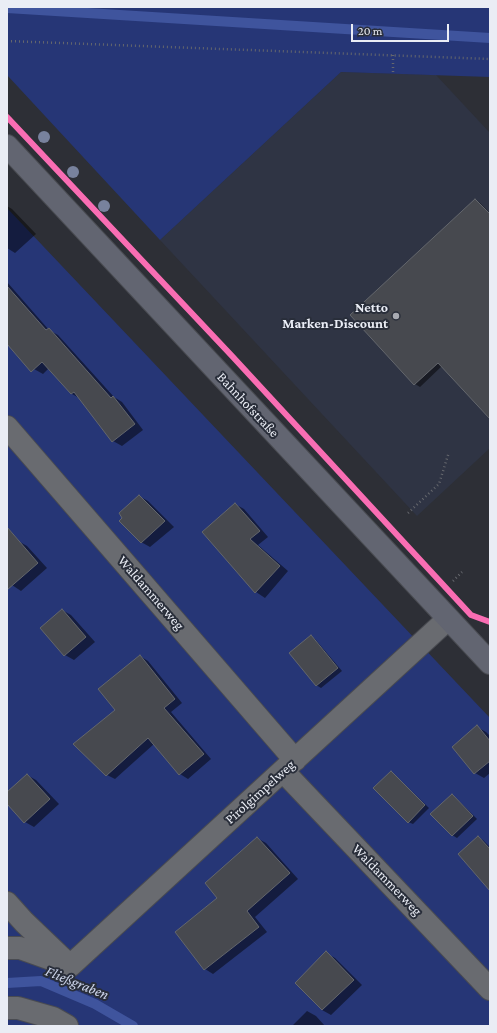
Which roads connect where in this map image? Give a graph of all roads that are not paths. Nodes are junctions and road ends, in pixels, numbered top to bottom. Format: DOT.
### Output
graph roads {
  1 [pos="7,146"];
  2 [pos="7,427"];
  3 [pos="448,619"];
  4 [pos="490,663"];
  5 [pos="289,765"];
  6 [pos="7,903"];
  7 [pos="7,948"];
  8 [pos="70,966"];
  9 [pos="490,989"];
  10 [pos="7,1008"];
  11 [pos="58,1023"];
  1 -- 3 [label="main road, Bahnhofstraße"];
  2 -- 5 [label="lane, Waldammerweg"];
  3 -- 4 [label="main road, Bahnhofstraße"];
  3 -- 5 [label="lane, Pirolgimpelweg"];
  5 -- 8 [label="lane, Pirolgimpelweg"];
  5 -- 9 [label="lane, Waldammerweg"];
  6 -- 8 [label="lane"];
  7 -- 8 [label="lane"];
  10 -- 11 [label="lane"];
}
